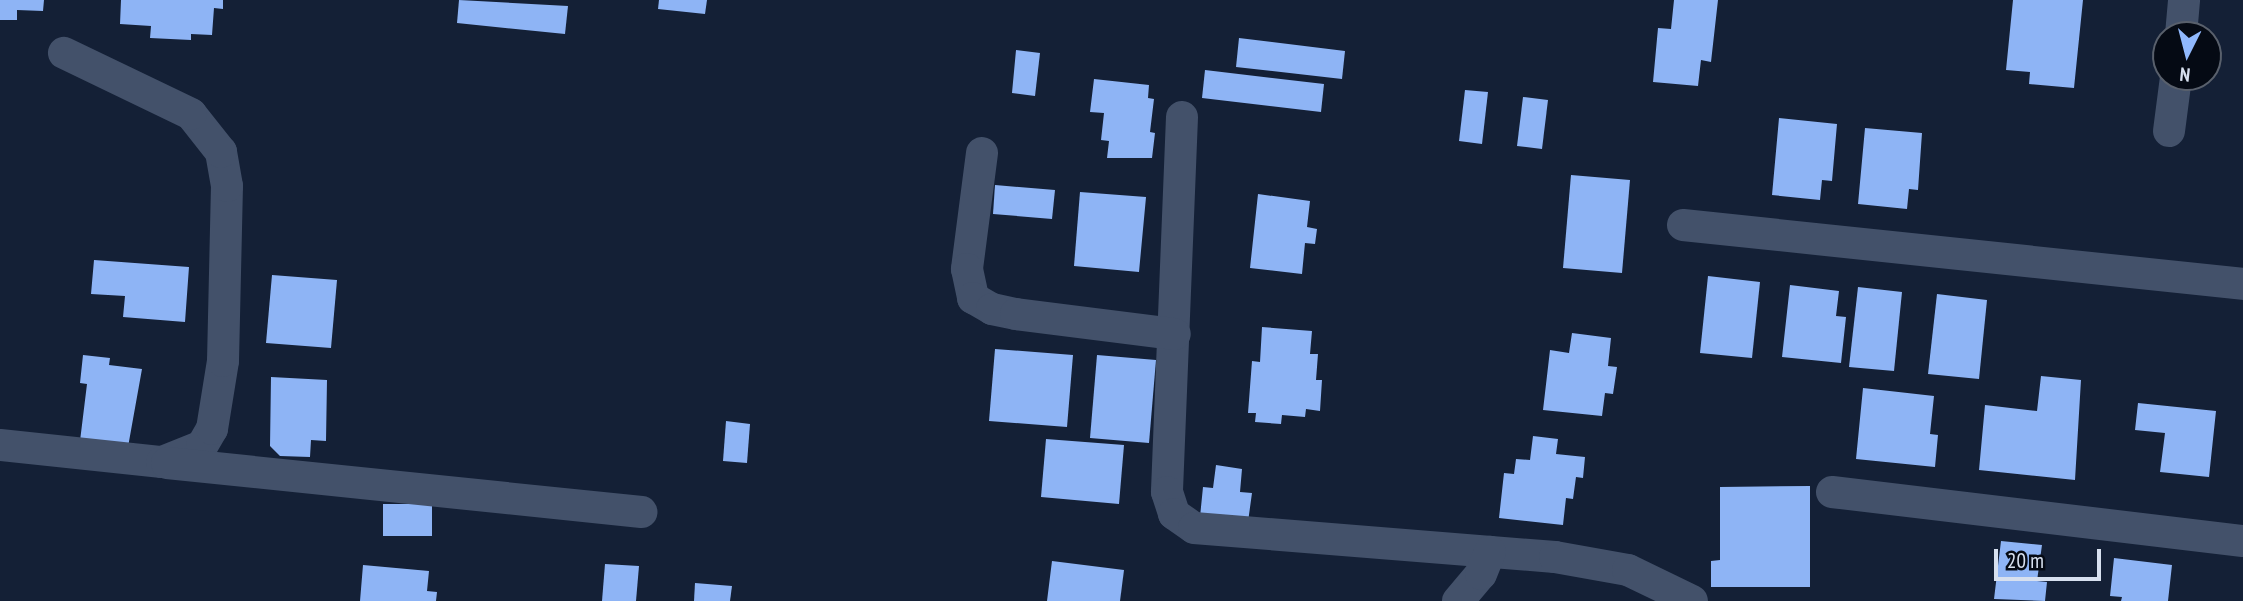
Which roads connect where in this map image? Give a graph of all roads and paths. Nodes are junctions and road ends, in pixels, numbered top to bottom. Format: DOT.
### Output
graph roads {
  1 [pos="2185,0"];
  2 [pos="2183,21"];
  3 [pos="65,54"];
  4 [pos="2174,91"];
  5 [pos="1182,117"];
  6 [pos="2169,131"];
  7 [pos="982,153"];
  8 [pos="1684,225"];
  9 [pos="2243,284"];
  10 [pos="1175,334"];
  11 [pos="0,445"];
  12 [pos="162,462"];
  13 [pos="1832,492"];
  14 [pos="641,512"];
  15 [pos="2243,541"];
  16 [pos="1490,552"];
  17 [pos="1458,601"];
  18 [pos="1692,601"];
  1 -- 2 [label="street"];
  3 -- 12 [label="street"];
  4 -- 6 [label="street"];
  5 -- 10 [label="street"];
  7 -- 10 [label="street"];
  8 -- 9 [label="street"];
  10 -- 16 [label="street"];
  11 -- 12 [label="street"];
  12 -- 14 [label="street"];
  13 -- 15 [label="street"];
  16 -- 17 [label="street"];
  16 -- 18 [label="street"];
}
